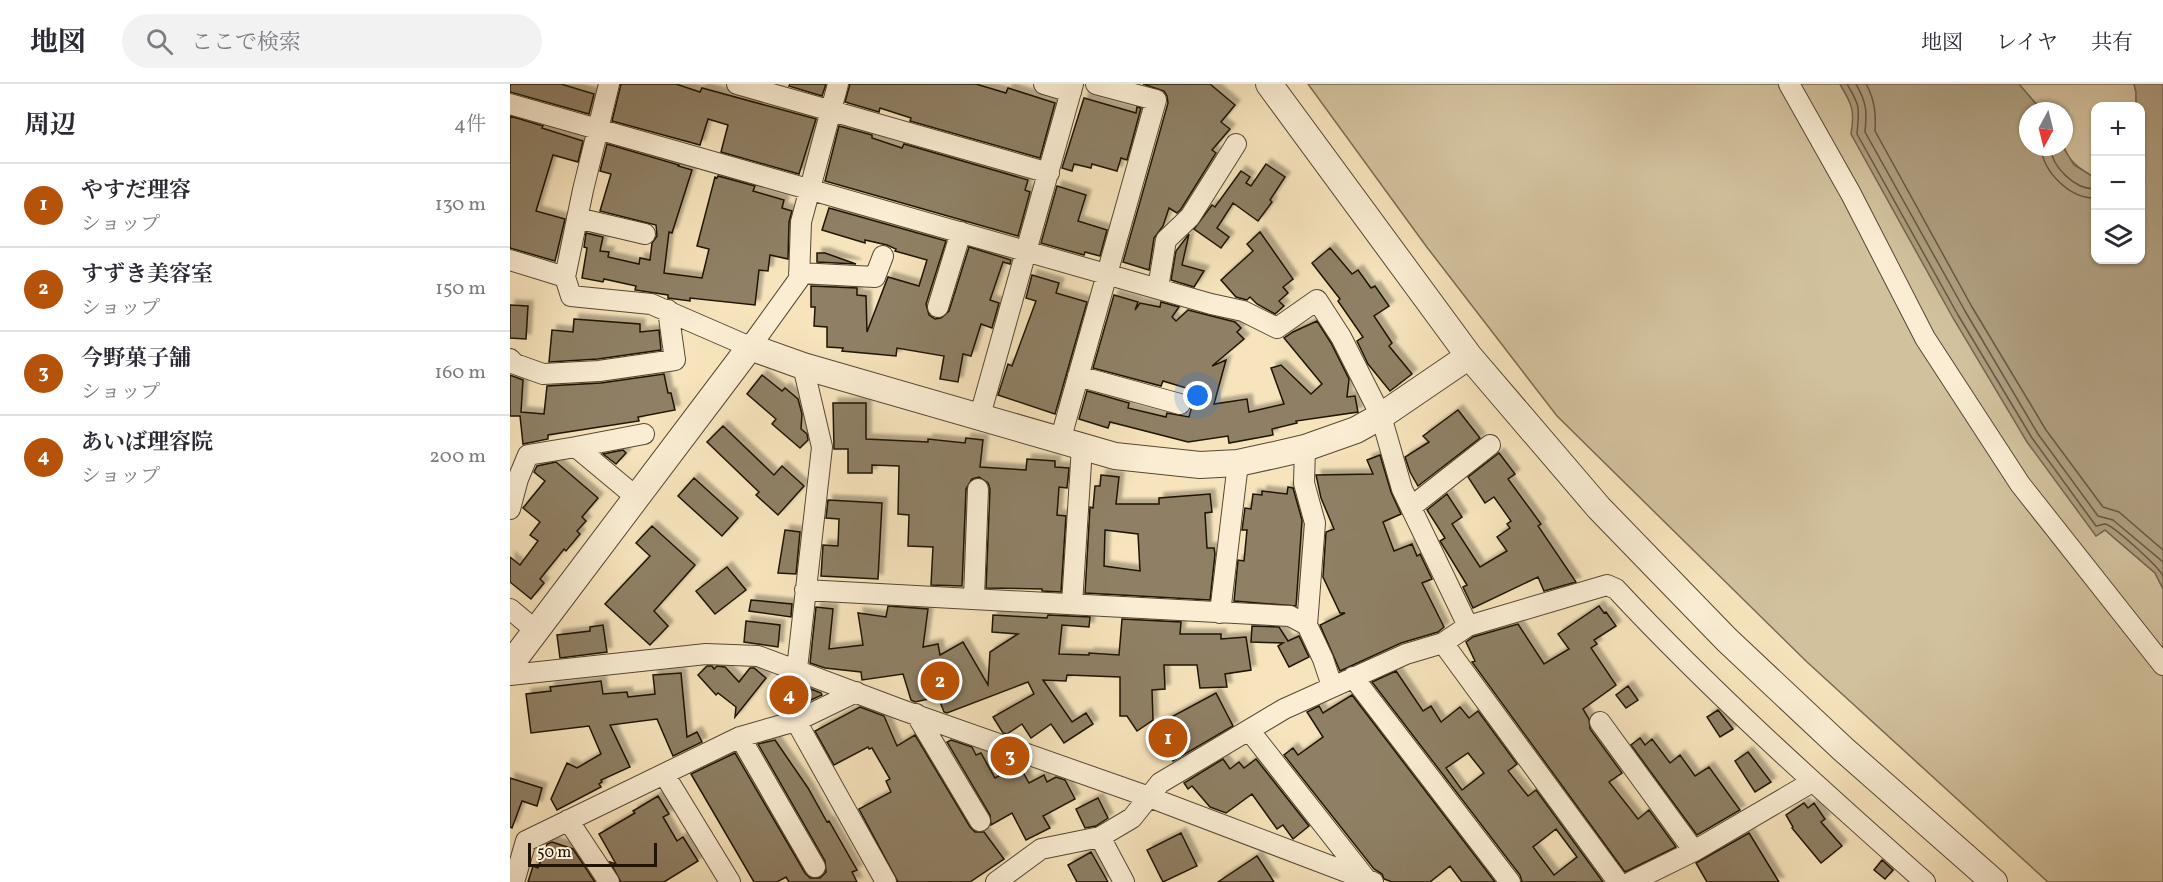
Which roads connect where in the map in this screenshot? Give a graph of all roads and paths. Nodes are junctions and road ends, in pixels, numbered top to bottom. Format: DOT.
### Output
graph roads {
  1 [pos="609,84"];
  2 [pos="737,84"];
  3 [pos="838,84"];
  4 [pos="1044,84"];
  5 [pos="1096,84"];
  6 [pos="1269,84"];
  7 [pos="1789,84"];
  8 [pos="1072,88"];
  9 [pos="1158,92"];
  10 [pos="510,104"];
  11 [pos="830,111"];
  12 [pos="598,130"];
  13 [pos="1236,144"];
  14 [pos="1049,173"];
  15 [pos="808,189"];
  16 [pos="577,218"];
  17 [pos="961,232"];
  18 [pos="645,234"];
  19 [pos="1028,251"];
  20 [pos="883,256"];
  21 [pos="510,261"];
  22 [pos="799,273"];
  23 [pos="1108,273"];
  24 [pos="565,277"];
  25 [pos="1158,288"];
  26 [pos="938,307"];
  27 [pos="668,310"];
  28 [pos="750,347"];
  29 [pos="1469,356"];
  30 [pos="510,359"];
  31 [pos="803,366"];
  32 [pos="1078,376"];
  33 [pos="1180,404"];
  34 [pos="1381,416"];
  35 [pos="979,419"];
  36 [pos="644,434"];
  37 [pos="1071,444"];
  38 [pos="1490,445"];
  39 [pos="576,447"];
  40 [pos="1305,448"];
  41 [pos="1238,463"];
  42 [pos="978,489"];
  43 [pos="636,497"];
  44 [pos="1411,507"];
  45 [pos="510,509"];
  46 [pos="805,590"];
  47 [pos="974,598"];
  48 [pos="1072,604"];
  49 [pos="510,609"];
  50 [pos="1220,613"];
  51 [pos="1307,625"];
  52 [pos="1468,626"];
  53 [pos="536,630"];
  54 [pos="1443,643"];
  55 [pos="510,665"];
  56 [pos="2163,665"];
  57 [pos="797,669"];
  58 [pos="510,675"];
  59 [pos="1353,677"];
  60 [pos="1332,686"];
  61 [pos="856,692"];
  62 [pos="916,714"];
  63 [pos="796,721"];
  64 [pos="1600,722"];
  65 [pos="1249,730"];
  66 [pos="740,737"];
  67 [pos="664,774"];
  68 [pos="1812,782"];
  69 [pos="1149,797"];
  70 [pos="568,820"];
  71 [pos="980,821"];
  72 [pos="1100,837"];
  73 [pos="1695,850"];
  74 [pos="815,867"];
  75 [pos="510,881"];
  76 [pos="1370,881"];
  77 [pos="609,882"];
  78 [pos="730,882"];
  79 [pos="886,882"];
  80 [pos="996,882"];
  81 [pos="1124,882"];
  82 [pos="1510,882"];
  83 [pos="1618,882"];
  84 [pos="1631,882"];
  85 [pos="1925,882"];
  86 [pos="1994,882"];
  1 -- 12 [label="street"];
  2 -- 11 [label="street"];
  3 -- 11 [label="street"];
  4 -- 8 [label="street"];
  5 -- 9 [label="street"];
  6 -- 29 [label="street"];
  7 -- 56 [label="street"];
  8 -- 14 [label="street"];
  9 -- 23 [label="street"];
  10 -- 12 [label="street"];
  11 -- 14 [label="street"];
  11 -- 15 [label="street"];
  12 -- 15 [label="street"];
  12 -- 16 [label="street"];
  13 -- 25 [label="street"];
  14 -- 19 [label="street"];
  15 -- 17 [label="street"];
  15 -- 22 [label="street"];
  16 -- 18 [label="street"];
  16 -- 24 [label="street"];
  17 -- 19 [label="street"];
  17 -- 26 [label="street"];
  19 -- 23 [label="street"];
  19 -- 35 [label="street"];
  20 -- 22 [label="street"];
  21 -- 24 [label="street"];
  22 -- 28 [label="street"];
  23 -- 25 [label="street"];
  23 -- 32 [label="street"];
  24 -- 27 [label="street"];
  25 -- 34 [label="street"];
  27 -- 28 [label="street"];
  27 -- 30 [label="street"];
  28 -- 31 [label="street"];
  28 -- 43 [label="street"];
  29 -- 34 [label="street"];
  29 -- 86 [label="street"];
  31 -- 35 [label="street"];
  31 -- 46 [label="street"];
  32 -- 33 [label="street"];
  32 -- 37 [label="street"];
  34 -- 40 [label="street"];
  34 -- 44 [label="street"];
  35 -- 37 [label="street"];
  36 -- 39 [label="street"];
  37 -- 41 [label="street"];
  37 -- 48 [label="street"];
  38 -- 44 [label="street"];
  39 -- 43 [label="street"];
  39 -- 45 [label="street"];
  40 -- 41 [label="street"];
  40 -- 51 [label="street"];
  41 -- 50 [label="street"];
  42 -- 47 [label="street"];
  43 -- 53 [label="street"];
  44 -- 52 [label="street"];
  46 -- 47 [label="street"];
  46 -- 57 [label="street"];
  47 -- 48 [label="street"];
  48 -- 50 [label="street"];
  49 -- 53 [label="street"];
  50 -- 51 [label="street"];
  51 -- 60 [label="street"];
  52 -- 54 [label="street"];
  52 -- 68 [label="street"];
  53 -- 55 [label="street"];
  54 -- 59 [label="street"];
  54 -- 83 [label="street"];
  57 -- 58 [label="street"];
  57 -- 61 [label="street"];
  59 -- 60 [label="street"];
  59 -- 82 [label="street"];
  60 -- 65 [label="street"];
  61 -- 62 [label="street"];
  61 -- 63 [label="street"];
  62 -- 69 [label="street"];
  62 -- 71 [label="street"];
  63 -- 66 [label="street"];
  63 -- 79 [label="street"];
  64 -- 73 [label="street"];
  65 -- 69 [label="street"];
  65 -- 76 [label="street"];
  66 -- 67 [label="street"];
  66 -- 74 [label="street"];
  67 -- 70 [label="street"];
  67 -- 78 [label="street"];
  68 -- 73 [label="street"];
  68 -- 85 [label="street"];
  69 -- 72 [label="street"];
  69 -- 76 [label="street"];
  70 -- 75 [label="street"];
  70 -- 77 [label="street"];
  72 -- 80 [label="street"];
  72 -- 81 [label="street"];
  73 -- 84 [label="street"];
}
